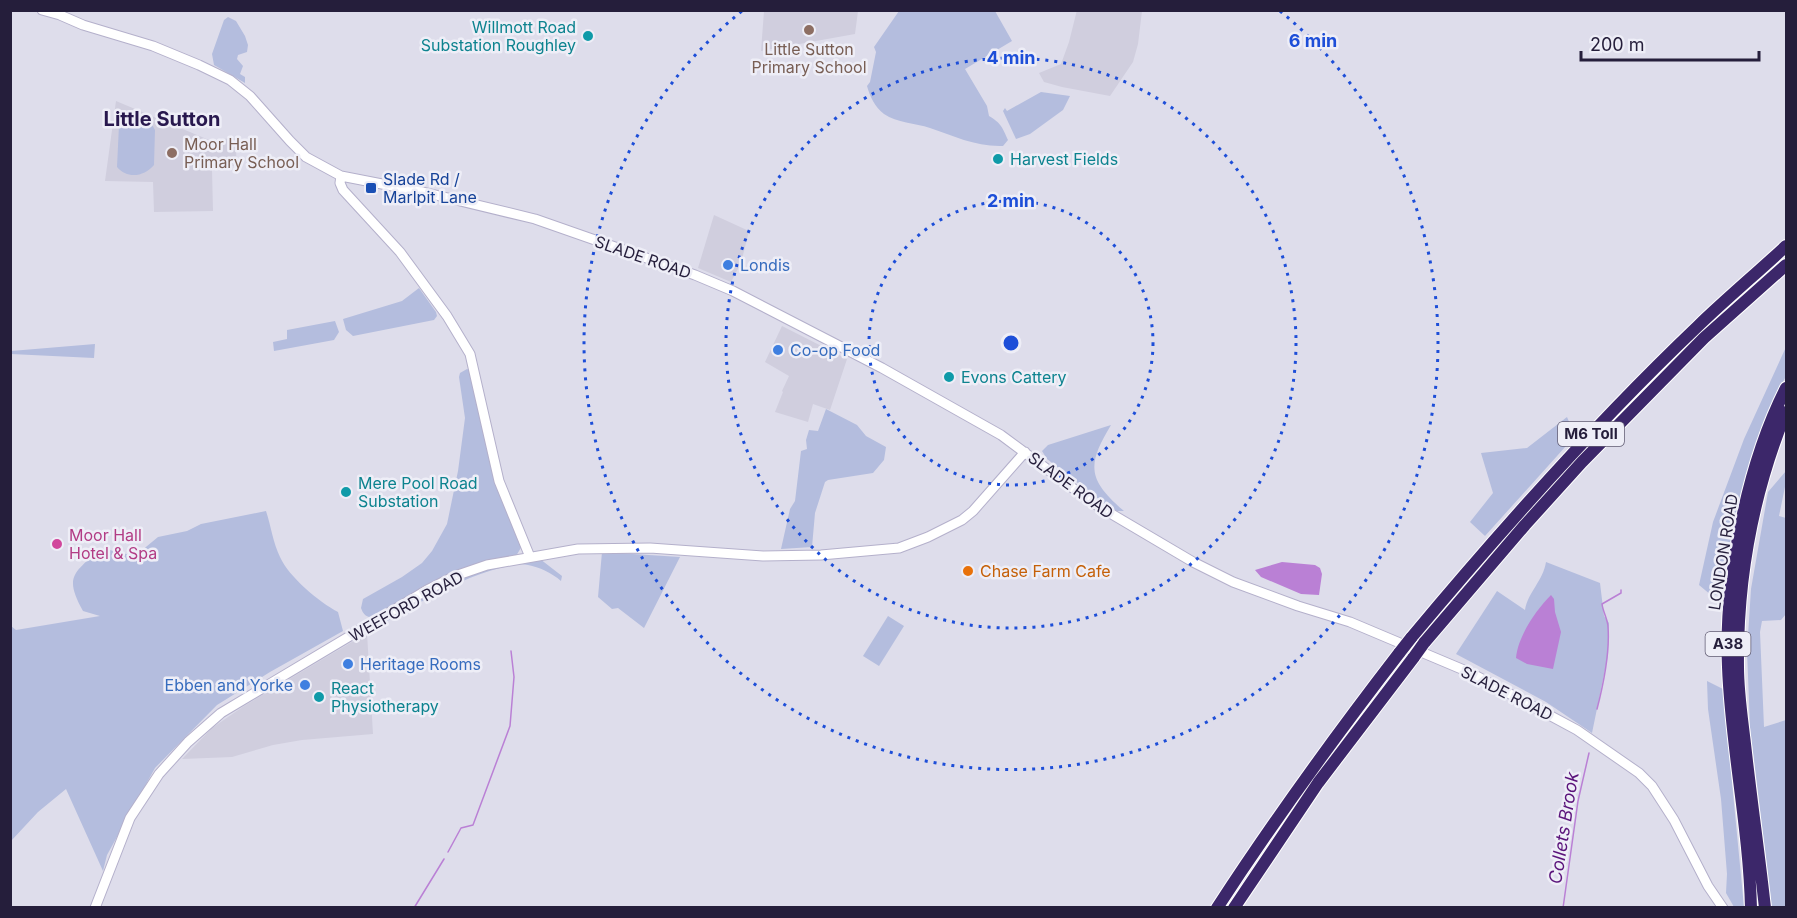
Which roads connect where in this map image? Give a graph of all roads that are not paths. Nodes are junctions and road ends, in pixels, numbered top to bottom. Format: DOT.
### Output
graph roads {
  1 [pos="42,10"];
  2 [pos="341,176"];
  3 [pos="1786,246"];
  4 [pos="1786,265"];
  5 [pos="1786,388"];
  6 [pos="1786,412"];
  7 [pos="1025,452"];
  8 [pos="530,557"];
  9 [pos="95,908"];
  10 [pos="1217,908"];
  11 [pos="1234,908"];
  12 [pos="1723,908"];
  13 [pos="1751,908"];
  14 [pos="1765,908"];
  1 -- 2 [label="main road, SLADE ROAD"];
  2 -- 7 [label="main road, SLADE ROAD"];
  2 -- 8 [label="main road"];
  3 -- 10 [label="highway, M6 Toll, bridge"];
  4 -- 11 [label="highway, M6 Toll, bridge"];
  5 -- 13 [label="highway, LONDON ROAD / A38"];
  6 -- 14 [label="highway, LONDON ROAD / A38"];
  7 -- 8 [label="main road, WEEFORD ROAD"];
  7 -- 12 [label="main road, SLADE ROAD"];
  8 -- 9 [label="main road, WEEFORD ROAD"];
}
